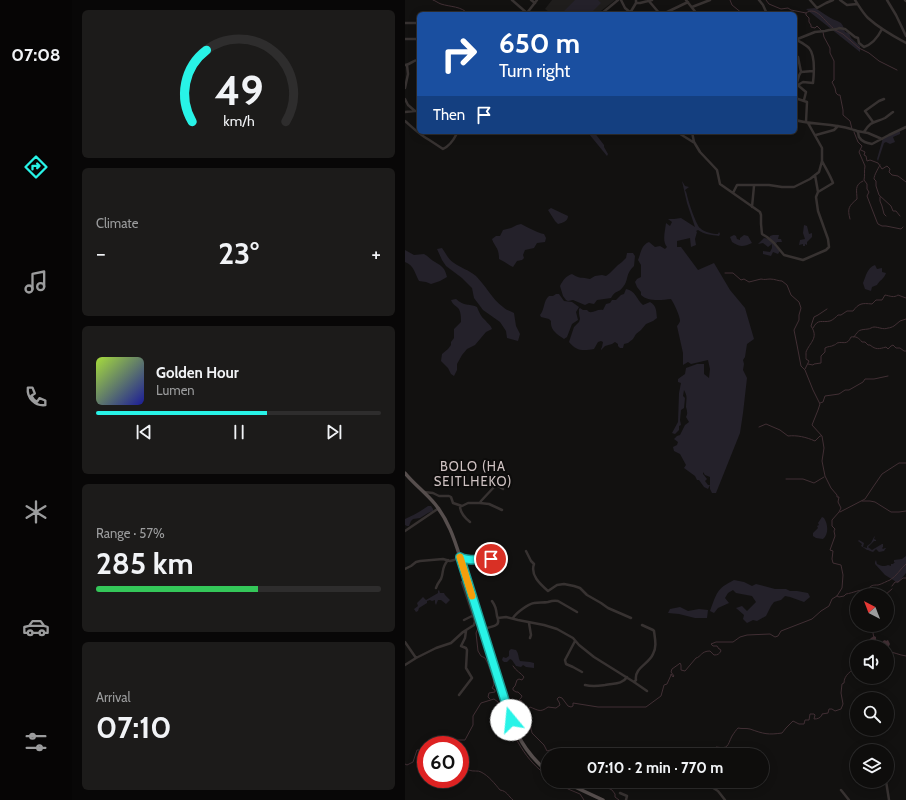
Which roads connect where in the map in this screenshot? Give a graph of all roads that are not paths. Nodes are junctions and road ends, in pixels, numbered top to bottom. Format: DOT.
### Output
graph roads {
  1 [pos="512,0"];
  2 [pos="531,0"];
  3 [pos="537,0"];
  4 [pos="620,0"];
  5 [pos="650,0"];
  6 [pos="710,0"];
  7 [pos="759,0"];
  8 [pos="810,0"];
  9 [pos="833,0"];
  10 [pos="840,0"];
  11 [pos="855,0"];
  12 [pos="887,0"];
  13 [pos="636,1"];
  14 [pos="687,1"];
  15 [pos="535,3"];
  16 [pos="857,4"];
  17 [pos="692,7"];
  18 [pos="527,12"];
  19 [pos="529,12"];
  20 [pos="604,12"];
  21 [pos="630,12"];
  22 [pos="631,12"];
  23 [pos="659,12"];
  24 [pos="665,12"];
  25 [pos="696,12"];
  26 [pos="766,12"];
  27 [pos="417,22"];
  28 [pos="405,23"];
  29 [pos="882,28"];
  30 [pos="906,36"];
  31 [pos="405,39"];
  32 [pos="417,39"];
  33 [pos="797,39"];
  34 [pos="797,40"];
  35 [pos="906,43"];
  36 [pos="797,56"];
  37 [pos="417,60"];
  38 [pos="406,65"];
  39 [pos="813,71"];
  40 [pos="801,72"];
  41 [pos="797,79"];
  42 [pos="797,86"];
  43 [pos="797,87"];
  44 [pos="405,88"];
  45 [pos="797,98"];
  46 [pos="405,99"];
  47 [pos="884,99"];
  48 [pos="803,100"];
  49 [pos="415,111"];
  50 [pos="405,112"];
  51 [pos="893,112"];
  52 [pos="797,120"];
  53 [pos="405,121"];
  54 [pos="807,122"];
  55 [pos="873,122"];
  56 [pos="838,126"];
  57 [pos="906,127"];
  58 [pos="417,131"];
  59 [pos="857,131"];
  60 [pos="864,132"];
  61 [pos="421,134"];
  62 [pos="455,134"];
  63 [pos="680,134"];
  64 [pos="692,134"];
  65 [pos="815,135"];
  66 [pos="882,139"];
  67 [pos="694,142"];
  68 [pos="822,161"];
  69 [pos="826,169"];
  70 [pos="819,172"];
  71 [pos="815,175"];
  72 [pos="754,185"];
  73 [pos="818,192"];
  74 [pos="733,193"];
  75 [pos="751,207"];
  76 [pos="405,473"];
  77 [pos="503,489"];
  78 [pos="424,492"];
  79 [pos="480,503"];
  80 [pos="460,506"];
  81 [pos="439,508"];
  82 [pos="502,510"];
  83 [pos="470,522"];
  84 [pos="405,531"];
  85 [pos="527,551"];
  86 [pos="460,557"];
  87 [pos="448,560"];
  88 [pos="492,565"];
  89 [pos="405,569"];
  90 [pos="461,582"];
  91 [pos="436,588"];
  92 [pos="492,601"];
  93 [pos="577,612"];
  94 [pos="478,614"];
  95 [pos="473,615"];
  96 [pos="498,618"];
  97 [pos="513,618"];
  98 [pos="631,618"];
  99 [pos="464,620"];
  100 [pos="529,623"];
  101 [pos="642,625"];
  102 [pos="483,629"];
  103 [pos="466,630"];
  104 [pos="529,638"];
  105 [pos="575,640"];
  106 [pos="405,642"];
  107 [pos="416,658"];
  108 [pos="405,665"];
  109 [pos="582,672"];
  110 [pos="627,677"];
  111 [pos="634,682"];
  112 [pos="585,685"];
  113 [pos="647,691"];
  114 [pos="459,695"];
  115 [pos="541,766"];
  116 [pos="577,788"];
  117 [pos="713,788"];
  118 [pos="887,788"];
  119 [pos="841,790"];
  120 [pos="620,793"];
  121 [pos="603,800"];
  122 [pos="626,800"];
  123 [pos="725,800"];
  124 [pos="849,800"];
  125 [pos="889,800"];
  1 -- 18 [label="street"];
  2 -- 15 [label="street"];
  3 -- 15 [label="street"];
  4 -- 20 [label="street"];
  4 -- 21 [label="street"];
  5 -- 13 [label="street"];
  5 -- 23 [label="street"];
  6 -- 17 [label="street"];
  7 -- 26 [label="street"];
  8 -- 9 [label="street"];
  10 -- 16 [label="street"];
  11 -- 16 [label="street"];
  12 -- 30 [label="street"];
  13 -- 22 [label="street"];
  14 -- 17 [label="street"];
  14 -- 24 [label="street"];
  15 -- 19 [label="street"];
  16 -- 29 [label="street"];
  17 -- 25 [label="street"];
  27 -- 28 [label="street"];
  29 -- 33 [label="street"];
  29 -- 35 [label="street"];
  31 -- 32 [label="street"];
  34 -- 39 [label="street"];
  36 -- 40 [label="street"];
  37 -- 38 [label="street"];
  38 -- 44 [label="street"];
  39 -- 40 [label="street"];
  39 -- 42 [label="street"];
  40 -- 41 [label="street"];
  43 -- 48 [label="street"];
  45 -- 48 [label="street"];
  46 -- 49 [label="street"];
  47 -- 55 [label="street"];
  48 -- 54 [label="street"];
  49 -- 50 [label="street"];
  51 -- 55 [label="street"];
  52 -- 54 [label="street"];
  53 -- 58 [label="street"];
  54 -- 56 [label="street"];
  54 -- 65 [label="street"];
  55 -- 60 [label="street"];
  56 -- 59 [label="street"];
  56 -- 65 [label="street"];
  57 -- 66 [label="street"];
  59 -- 60 [label="street"];
  59 -- 66 [label="street"];
  60 -- 66 [label="street"];
  61 -- 62 [label="street"];
  63 -- 67 [label="street"];
  64 -- 67 [label="street"];
  65 -- 68 [label="street"];
  67 -- 74 [label="street"];
  68 -- 69 [label="street"];
  68 -- 70 [label="street"];
  69 -- 70 [label="street"];
  69 -- 73 [label="street"];
  70 -- 71 [label="street"];
  71 -- 72 [label="street"];
  71 -- 73 [label="street"];
  72 -- 74 [label="street"];
  72 -- 75 [label="street"];
  73 -- 75 [label="street"];
  74 -- 75 [label="street"];
  76 -- 78 [label="main road"];
  77 -- 79 [label="street"];
  78 -- 80 [label="street"];
  78 -- 81 [label="main road"];
  79 -- 80 [label="street"];
  79 -- 82 [label="street"];
  80 -- 83 [label="street"];
  81 -- 84 [label="street"];
  81 -- 86 [label="main road"];
  85 -- 98 [label="street"];
  86 -- 87 [label="street"];
  86 -- 88 [label="street"];
  86 -- 94 [label="main road"];
  87 -- 89 [label="street"];
  87 -- 91 [label="street"];
  90 -- 95 [label="street"];
  92 -- 96 [label="street"];
  93 -- 97 [label="street"];
  94 -- 95 [label="street"];
  94 -- 102 [label="main road"];
  95 -- 99 [label="street"];
  95 -- 103 [label="street"];
  96 -- 97 [label="street"];
  96 -- 102 [label="street"];
  97 -- 100 [label="street"];
  100 -- 104 [label="street"];
  100 -- 105 [label="street"];
  101 -- 111 [label="street"];
  102 -- 115 [label="main road"];
  103 -- 107 [label="street"];
  103 -- 114 [label="street"];
  105 -- 109 [label="street"];
  105 -- 110 [label="street"];
  106 -- 107 [label="street"];
  107 -- 108 [label="street"];
  110 -- 111 [label="street"];
  110 -- 112 [label="street"];
  111 -- 113 [label="street"];
  116 -- 121 [label="main road"];
  117 -- 123 [label="street"];
  118 -- 125 [label="street"];
  119 -- 124 [label="street"];
  120 -- 122 [label="street"];
}
